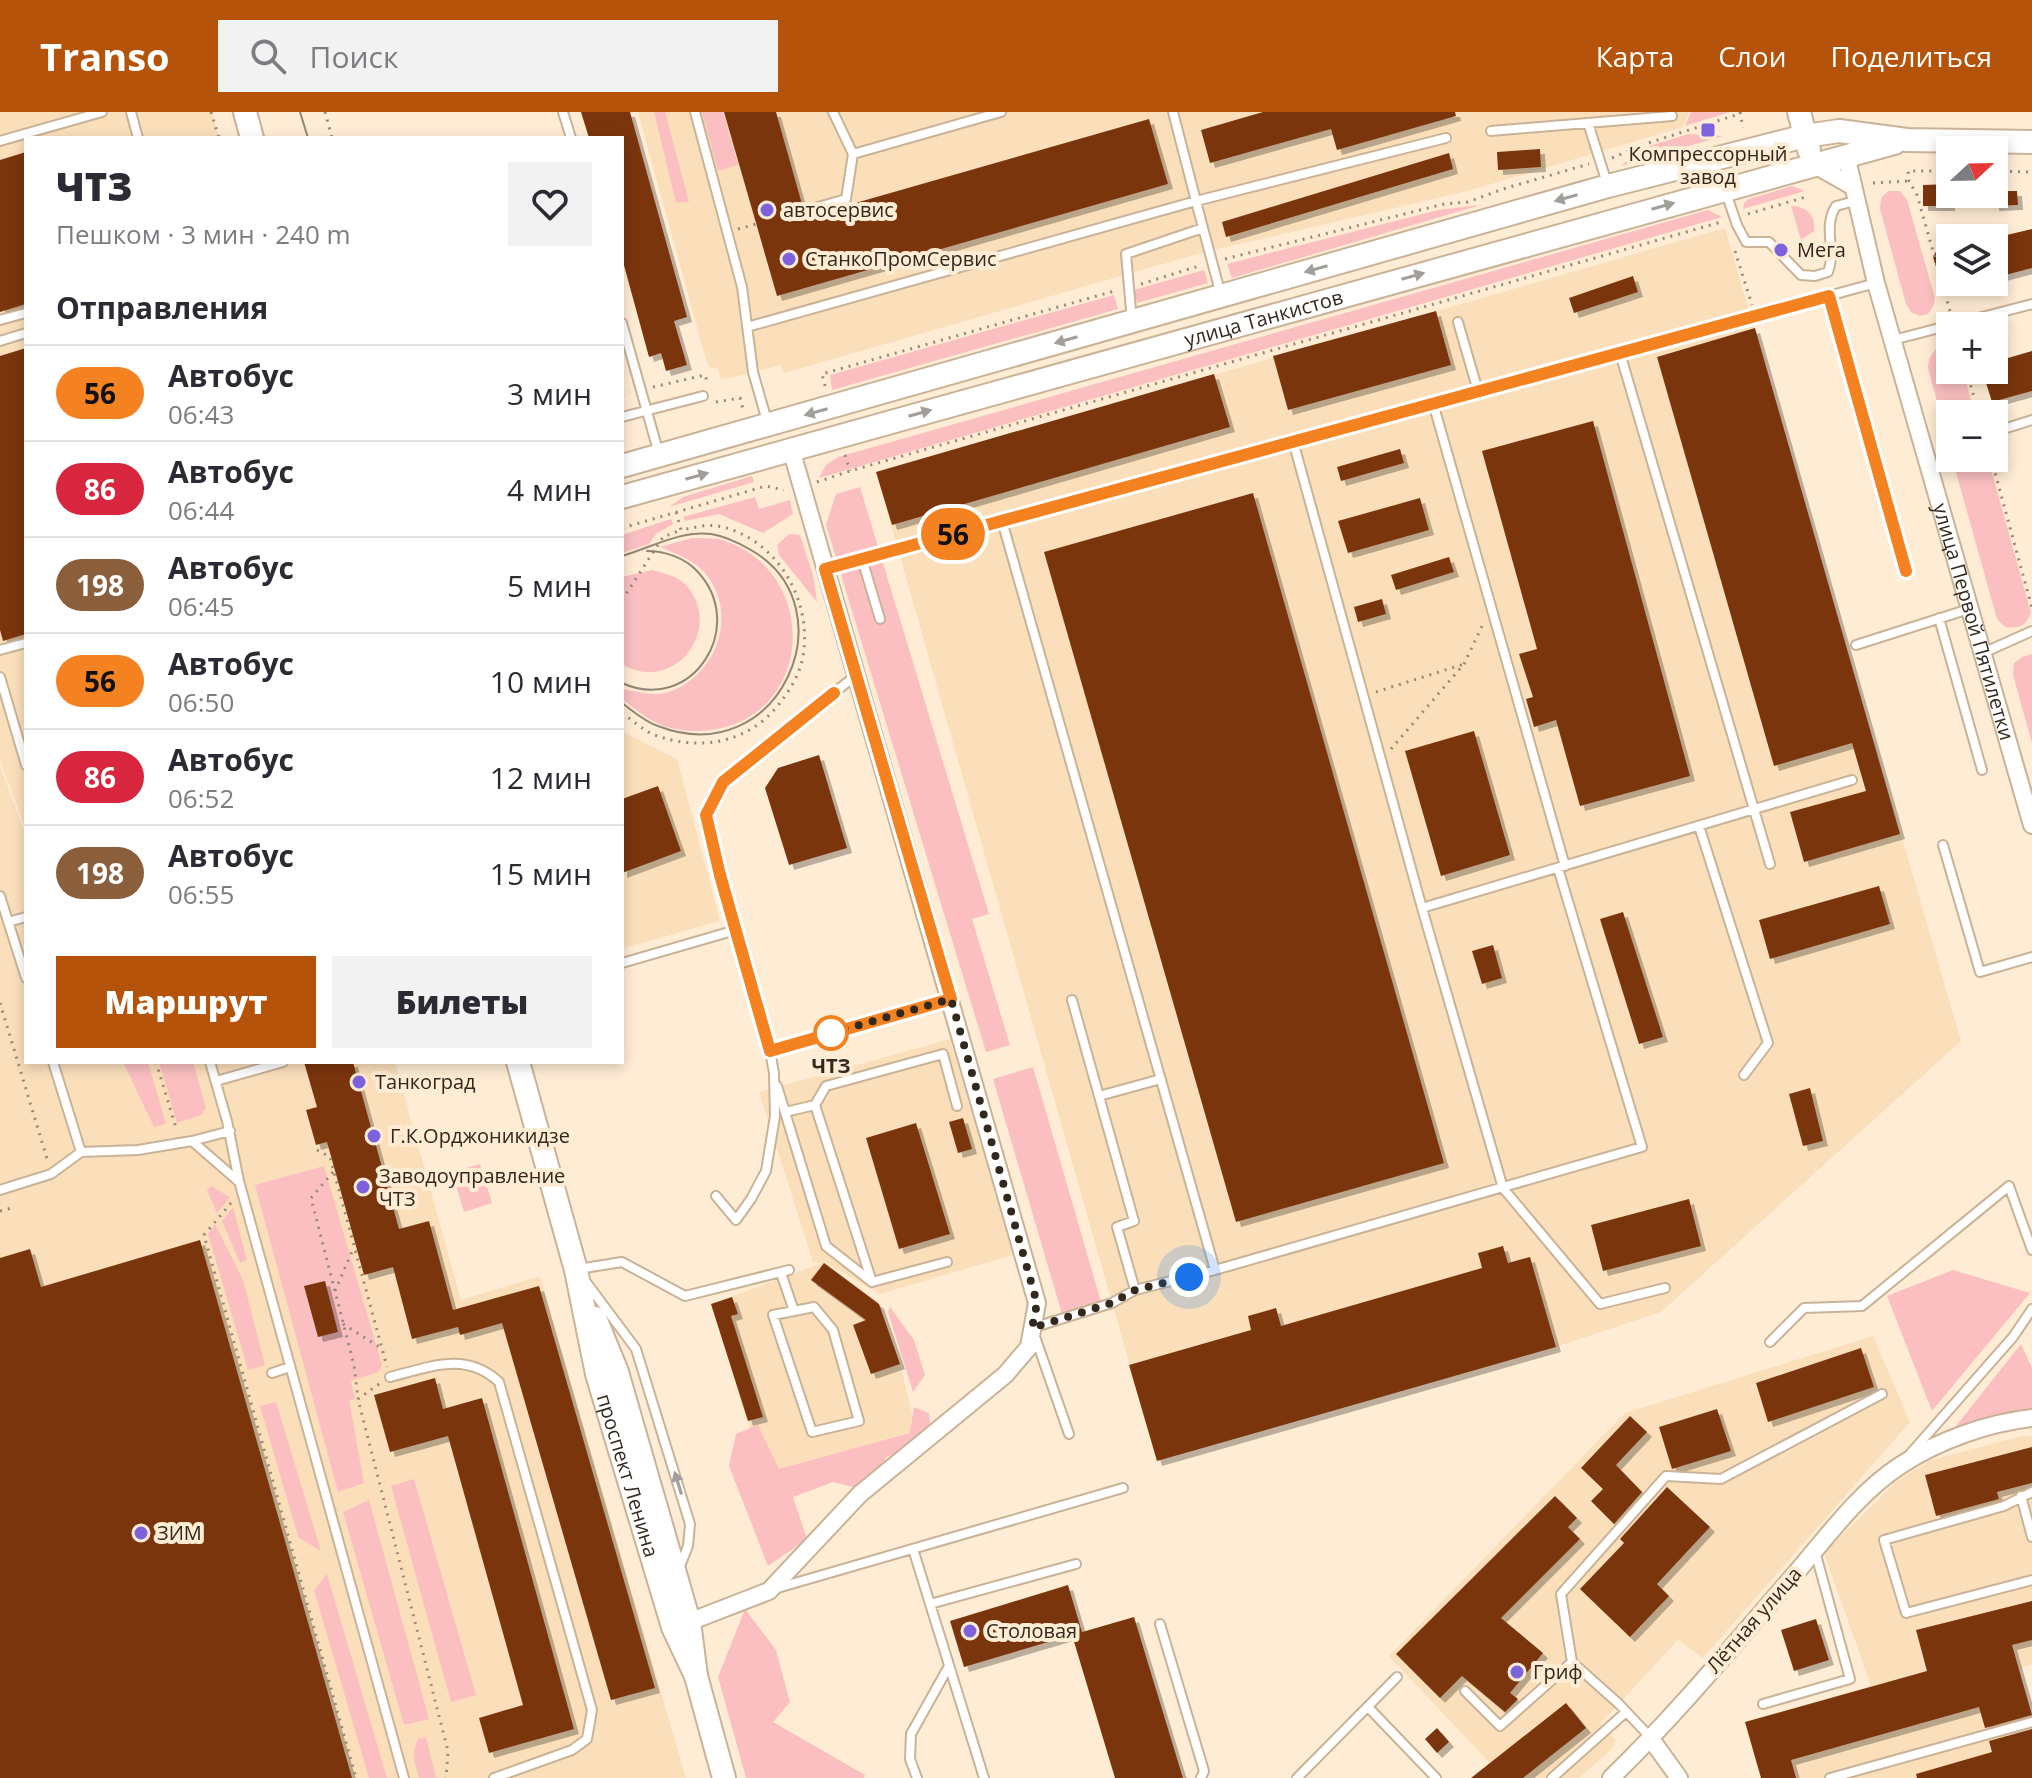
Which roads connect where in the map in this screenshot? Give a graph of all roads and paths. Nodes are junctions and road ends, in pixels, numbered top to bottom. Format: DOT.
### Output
graph roads {
  1 [pos="102,112"];
  2 [pos="131,112"];
  3 [pos="211,112"];
  4 [pos="245,112"];
  5 [pos="325,112"];
  6 [pos="563,112"];
  7 [pos="695,112"];
  8 [pos="833,112"];
  9 [pos="1001,112"];
  10 [pos="1173,112"];
  11 [pos="1799,112"];
  12 [pos="1740,113"];
  13 [pos="1672,116"];
  14 [pos="1837,122"];
  15 [pos="1588,123"];
  16 [pos="1743,128"];
  17 [pos="1491,131"];
  18 [pos="137,136"];
  19 [pos="218,136"];
  20 [pos="251,136"];
  21 [pos="331,136"];
  22 [pos="570,136"];
  23 [pos="1805,136"];
  24 [pos="1446,138"];
  25 [pos="1907,140"];
  26 [pos="0,141"];
  27 [pos="2032,142"];
  28 [pos="853,154"];
  29 [pos="1846,155"];
  30 [pos="1600,161"];
  31 [pos="1813,164"];
  32 [pos="1936,171"];
  33 [pos="2008,171"];
  34 [pos="2032,172"];
  35 [pos="1909,181"];
  36 [pos="1873,183"];
  37 [pos="1608,186"];
  38 [pos="1725,189"];
  39 [pos="1854,194"];
  40 [pos="1809,196"];
  41 [pos="1196,201"];
  42 [pos="790,215"];
  43 [pos="1734,218"];
  44 [pos="756,224"];
  45 [pos="1203,228"];
  46 [pos="727,232"];
  47 [pos="1735,251"];
  48 [pos="1213,262"];
  49 [pos="1876,283"];
  50 [pos="1130,287"];
  51 [pos="1222,296"];
  52 [pos="1829,296"];
  53 [pos="2032,304"];
  54 [pos="1753,311"];
  55 [pos="1951,312"];
  56 [pos="1999,312"];
  57 [pos="24,314"];
  58 [pos="0,320"];
  59 [pos="1132,321"];
  60 [pos="1458,322"];
  61 [pos="747,327"];
  62 [pos="1936,328"];
  63 [pos="624,330"];
  64 [pos="24,334"];
  65 [pos="1893,340"];
  66 [pos="0,341"];
  67 [pos="1620,353"];
  68 [pos="822,374"];
  69 [pos="641,390"];
  70 [pos="1478,391"];
  71 [pos="624,394"];
  72 [pos="703,396"];
  73 [pos="1433,403"];
  74 [pos="647,411"];
  75 [pos="624,417"];
  76 [pos="2032,420"];
  77 [pos="767,426"];
  78 [pos="2008,428"];
  79 [pos="1293,441"];
  80 [pos="791,449"];
  81 [pos="660,455"];
  82 [pos="624,465"];
  83 [pos="1995,472"];
  84 [pos="802,488"];
  85 [pos="624,496"];
  86 [pos="676,512"];
  87 [pos="1002,521"];
  88 [pos="624,527"];
  89 [pos="681,530"];
  90 [pos="862,559"];
  91 [pos="825,569"];
  92 [pos="1906,571"];
  93 [pos="624,597"];
  94 [pos="1491,606"];
  95 [pos="2032,608"];
  96 [pos="1970,609"];
  97 [pos="1939,618"];
  98 [pos="880,619"];
  99 [pos="2032,631"];
  100 [pos="24,644"];
  101 [pos="1856,645"];
  102 [pos="0,650"];
  103 [pos="1983,653"];
  104 [pos="1464,664"];
  105 [pos="855,676"];
  106 [pos="0,677"];
  107 [pos="1363,696"];
  108 [pos="624,714"];
  109 [pos="24,758"];
  110 [pos="1381,761"];
  111 [pos="1982,770"];
  112 [pos="1852,780"];
  113 [pos="1753,810"];
  114 [pos="2032,825"];
  115 [pos="1699,826"];
  116 [pos="1943,845"];
  117 [pos="1770,864"];
  118 [pos="1561,867"];
  119 [pos="0,896"];
  120 [pos="1422,908"];
  121 [pos="24,918"];
  122 [pos="8,922"];
  123 [pos="736,930"];
  124 [pos="2032,957"];
  125 [pos="624,962"];
  126 [pos="24,972"];
  127 [pos="951,999"];
  128 [pos="1072,1000"];
  129 [pos="0,1003"];
  130 [pos="770,1051"];
  131 [pos="54,1064"];
  132 [pos="157,1064"];
  133 [pos="211,1064"];
  134 [pos="276,1064"];
  135 [pos="519,1064"];
  136 [pos="774,1073"];
  137 [pos="1744,1075"];
  138 [pos="1161,1079"];
  139 [pos="216,1081"];
  140 [pos="1099,1096"];
  141 [pos="815,1105"];
  142 [pos="957,1106"];
  143 [pos="785,1112"];
  144 [pos="230,1131"];
  145 [pos="192,1141"];
  146 [pos="180,1144"];
  147 [pos="317,1150"];
  148 [pos="81,1152"];
  149 [pos="334,1171"];
  150 [pos="51,1174"];
  151 [pos="240,1186"];
  152 [pos="1503,1188"];
  153 [pos="0,1190"];
  154 [pos="716,1196"];
  155 [pos="12,1208"];
  156 [pos="0,1211"];
  157 [pos="354,1247"];
  158 [pos="2032,1250"];
  159 [pos="947,1262"];
  160 [pos="576,1270"];
  161 [pos="1215,1270"];
  162 [pos="872,1282"];
  163 [pos="1665,1288"];
  164 [pos="1135,1290"];
  165 [pos="335,1291"];
  166 [pos="2032,1309"];
  167 [pos="794,1311"];
  168 [pos="343,1324"];
  169 [pos="1032,1328"];
  170 [pos="1770,1342"];
  171 [pos="382,1348"];
  172 [pos="290,1367"];
  173 [pos="272,1373"];
  174 [pos="607,1373"];
  175 [pos="390,1377"];
  176 [pos="1882,1394"];
  177 [pos="358,1399"];
  178 [pos="2032,1418"];
  179 [pos="1069,1434"];
  180 [pos="1900,1465"];
  181 [pos="1123,1488"];
  182 [pos="2032,1492"];
  183 [pos="2021,1496"];
  184 [pos="2032,1537"];
  185 [pos="913,1549"];
  186 [pos="1815,1550"];
  187 [pos="650,1551"];
  188 [pos="1076,1564"];
  189 [pos="676,1566"];
  190 [pos="2032,1580"];
  191 [pos="769,1591"];
  192 [pos="930,1604"];
  193 [pos="667,1609"];
  194 [pos="689,1622"];
  195 [pos="1160,1624"];
  196 [pos="1572,1662"];
  197 [pos="949,1666"];
  198 [pos="696,1676"];
  199 [pos="1397,1677"];
  200 [pos="1465,1691"];
  201 [pos="1763,1704"];
  202 [pos="1368,1707"];
  203 [pos="1626,1712"];
  204 [pos="2032,1722"];
  205 [pos="1651,1739"];
  206 [pos="356,1778"];
  207 [pos="404,1778"];
  208 [pos="446,1778"];
  209 [pos="494,1778"];
  210 [pos="724,1778"];
  211 [pos="917,1778"];
  212 [pos="984,1778"];
  213 [pos="1201,1778"];
  214 [pos="1297,1778"];
  215 [pos="1436,1778"];
  216 [pos="1552,1778"];
  217 [pos="1611,1778"];
  218 [pos="1679,1778"];
  219 [pos="1830,1778"];
  1 -- 26 [label="lane"];
  2 -- 18 [label="lane"];
  3 -- 19 [label="path"];
  4 -- 20 [label="main road"];
  5 -- 21 [label="path"];
  6 -- 22 [label="lane"];
  7 -- 46 [label="lane"];
  8 -- 28 [label="lane"];
  9 -- 28 [label="lane"];
  10 -- 41 [label="lane"];
  11 -- 23 [label="main road"];
  12 -- 16 [label="path"];
  12 -- 30 [label="path"];
  13 -- 15 [label="lane"];
  14 -- 23 [label="main road, улица Танкистов"];
  14 -- 25 [label="main road, улица Танкистов"];
  14 -- 29 [label="main road, улица Первой Пятилетки"];
  15 -- 17 [label="lane"];
  15 -- 30 [label="lane"];
  23 -- 31 [label="main road"];
  23 -- 37 [label="main road, улица Танкистов"];
  24 -- 41 [label="lane"];
  25 -- 27 [label="main road, улица Танкистов"];
  25 -- 29 [label="main road, улица Танкистов"];
  28 -- 42 [label="lane"];
  29 -- 31 [label="main road, улица Танкистов"];
  29 -- 39 [label="street, улица Первой Пятилетки"];
  30 -- 37 [label="lane"];
  30 -- 48 [label="path"];
  31 -- 38 [label="main road, улица Танкистов"];
  31 -- 39 [label="street"];
  32 -- 35 [label="path"];
  33 -- 34 [label="path"];
  35 -- 36 [label="path"];
  35 -- 55 [label="path"];
  37 -- 51 [label="main road, улица Танкистов, one-way"];
  38 -- 43 [label="lane"];
  80 -- 38 [label="main road, улица Танкистов, one-way"];
  39 -- 43 [label="lane"];
  39 -- 49 [label="street, улица Первой Пятилетки"];
  40 -- 43 [label="path"];
  41 -- 45 [label="lane"];
  41 -- 61 [label="lane"];
  43 -- 84 [label="path"];
  44 -- 46 [label="path"];
  45 -- 48 [label="lane"];
  45 -- 50 [label="lane"];
  46 -- 61 [label="lane"];
  47 -- 54 [label="path"];
  48 -- 50 [label="path"];
  48 -- 51 [label="lane"];
  49 -- 52 [label="lane"];
  49 -- 65 [label="street, улица Первой Пятилетки"];
  50 -- 59 [label="lane"];
  50 -- 68 [label="path"];
  51 -- 59 [label="main road, улица Танкистов"];
  52 -- 67 [label="lane"];
  52 -- 92 [label="lane"];
  53 -- 56 [label="lane"];
  57 -- 58 [label="lane"];
  59 -- 77 [label="main road, улица Танкистов, one-way"];
  60 -- 70 [label="lane"];
  61 -- 77 [label="lane"];
  62 -- 65 [label="lane"];
  63 -- 69 [label="lane"];
  64 -- 66 [label="lane"];
  65 -- 96 [label="street, улица Первой Пятилетки"];
  67 -- 70 [label="lane"];
  67 -- 113 [label="lane"];
  69 -- 71 [label="path"];
  69 -- 74 [label="lane"];
  69 -- 77 [label="path"];
  70 -- 73 [label="lane"];
  72 -- 74 [label="lane"];
  73 -- 79 [label="lane"];
  73 -- 94 [label="lane"];
  74 -- 75 [label="lane"];
  74 -- 81 [label="lane"];
  76 -- 78 [label="lane"];
  77 -- 80 [label="main road"];
  77 -- 81 [label="main road, улица Танкистов"];
  79 -- 87 [label="lane"];
  79 -- 107 [label="lane"];
  80 -- 84 [label="street"];
  85 -- 80 [label="main road, улица Танкистов, one-way"];
  81 -- 82 [label="main road, улица Танкистов"];
  83 -- 95 [label="path"];
  84 -- 86 [label="path"];
  84 -- 91 [label="street"];
  86 -- 88 [label="path"];
  86 -- 89 [label="path"];
  87 -- 90 [label="lane"];
  87 -- 138 [label="lane"];
  89 -- 93 [label="path"];
  89 -- 108 [label="path"];
  90 -- 91 [label="lane"];
  90 -- 98 [label="lane"];
  91 -- 105 [label="street"];
  94 -- 104 [label="path"];
  94 -- 118 [label="lane"];
  96 -- 97 [label="lane"];
  96 -- 103 [label="street, улица Первой Пятилетки"];
  97 -- 101 [label="lane"];
  97 -- 111 [label="lane"];
  99 -- 103 [label="lane"];
  100 -- 102 [label="lane"];
  103 -- 114 [label="street, улица Первой Пятилетки"];
  104 -- 107 [label="path"];
  104 -- 110 [label="path"];
  105 -- 123 [label="lane"];
  105 -- 127 [label="street"];
  106 -- 109 [label="lane"];
  107 -- 110 [label="lane"];
  110 -- 120 [label="lane"];
  112 -- 113 [label="lane"];
  113 -- 115 [label="lane"];
  113 -- 117 [label="lane"];
  115 -- 118 [label="lane"];
  115 -- 137 [label="lane"];
  116 -- 124 [label="lane"];
  118 -- 120 [label="lane"];
  118 -- 152 [label="lane"];
  119 -- 122 [label="lane"];
  120 -- 152 [label="lane"];
  121 -- 122 [label="lane"];
  122 -- 126 [label="lane"];
  123 -- 125 [label="lane"];
  123 -- 130 [label="lane"];
  127 -- 130 [label="lane"];
  127 -- 169 [label="street"];
  128 -- 140 [label="lane"];
  129 -- 150 [label="path"];
  130 -- 136 [label="lane"];
  131 -- 148 [label="lane"];
  132 -- 146 [label="path"];
  133 -- 139 [label="lane"];
  134 -- 139 [label="lane"];
  135 -- 160 [label="main road, проспект Ленина"];
  136 -- 143 [label="lane"];
  136 -- 154 [label="lane"];
  138 -- 140 [label="lane"];
  138 -- 161 [label="lane"];
  139 -- 144 [label="lane"];
  140 -- 164 [label="lane"];
  141 -- 142 [label="lane"];
  141 -- 143 [label="lane"];
  141 -- 162 [label="lane"];
  143 -- 162 [label="lane"];
  144 -- 145 [label="lane"];
  144 -- 151 [label="lane"];
  145 -- 146 [label="lane"];
  145 -- 151 [label="lane"];
  146 -- 148 [label="lane"];
  147 -- 149 [label="path"];
  148 -- 150 [label="lane"];
  149 -- 157 [label="path"];
  149 -- 165 [label="path"];
  150 -- 153 [label="lane"];
  151 -- 172 [label="lane"];
  151 -- 206 [label="path"];
  152 -- 161 [label="lane"];
  152 -- 163 [label="lane"];
  155 -- 156 [label="path"];
  157 -- 165 [label="path"];
  157 -- 171 [label="path"];
  158 -- 170 [label="lane"];
  159 -- 162 [label="lane"];
  160 -- 167 [label="lane"];
  160 -- 174 [label="main road, проспект Ленина"];
  189 -- 160 [label="lane, one-way"];
  161 -- 164 [label="lane"];
  164 -- 169 [label="lane"];
  165 -- 168 [label="path"];
  166 -- 180 [label="lane"];
  167 -- 167 [label="lane"];
  168 -- 171 [label="path"];
  168 -- 177 [label="path"];
  169 -- 179 [label="lane"];
  169 -- 191 [label="street"];
  171 -- 175 [label="path"];
  172 -- 173 [label="lane"];
  172 -- 207 [label="lane"];
  174 -- 187 [label="main road, проспект Ленина"];
  174 -- 189 [label="main road, проспект Ленина"];
  175 -- 177 [label="path"];
  175 -- 209 [label="lane"];
  176 -- 196 [label="lane"];
  177 -- 208 [label="path"];
  178 -- 180 [label="street, Лётная улица"];
  180 -- 186 [label="street, Лётная улица"];
  181 -- 185 [label="lane"];
  182 -- 183 [label="lane"];
  183 -- 184 [label="lane"];
  183 -- 190 [label="lane"];
  185 -- 191 [label="lane"];
  185 -- 192 [label="lane"];
  186 -- 201 [label="lane"];
  186 -- 205 [label="street, Лётная улица"];
  187 -- 189 [label="lane"];
  187 -- 193 [label="main road, проспект Ленина"];
  188 -- 192 [label="lane"];
  189 -- 194 [label="main road, проспект Ленина"];
  191 -- 194 [label="street"];
  192 -- 197 [label="lane"];
  193 -- 194 [label="main road"];
  193 -- 198 [label="main road, проспект Ленина"];
  194 -- 198 [label="main road, проспект Ленина"];
  195 -- 213 [label="lane"];
  196 -- 200 [label="lane"];
  196 -- 203 [label="lane"];
  197 -- 211 [label="lane"];
  197 -- 212 [label="lane"];
  198 -- 210 [label="main road, проспект Ленина"];
  199 -- 202 [label="lane"];
  202 -- 214 [label="lane"];
  202 -- 215 [label="lane"];
  203 -- 205 [label="lane"];
  203 -- 216 [label="lane"];
  204 -- 219 [label="lane"];
  205 -- 217 [label="street, Лётная улица"];
  205 -- 218 [label="street"];
}
